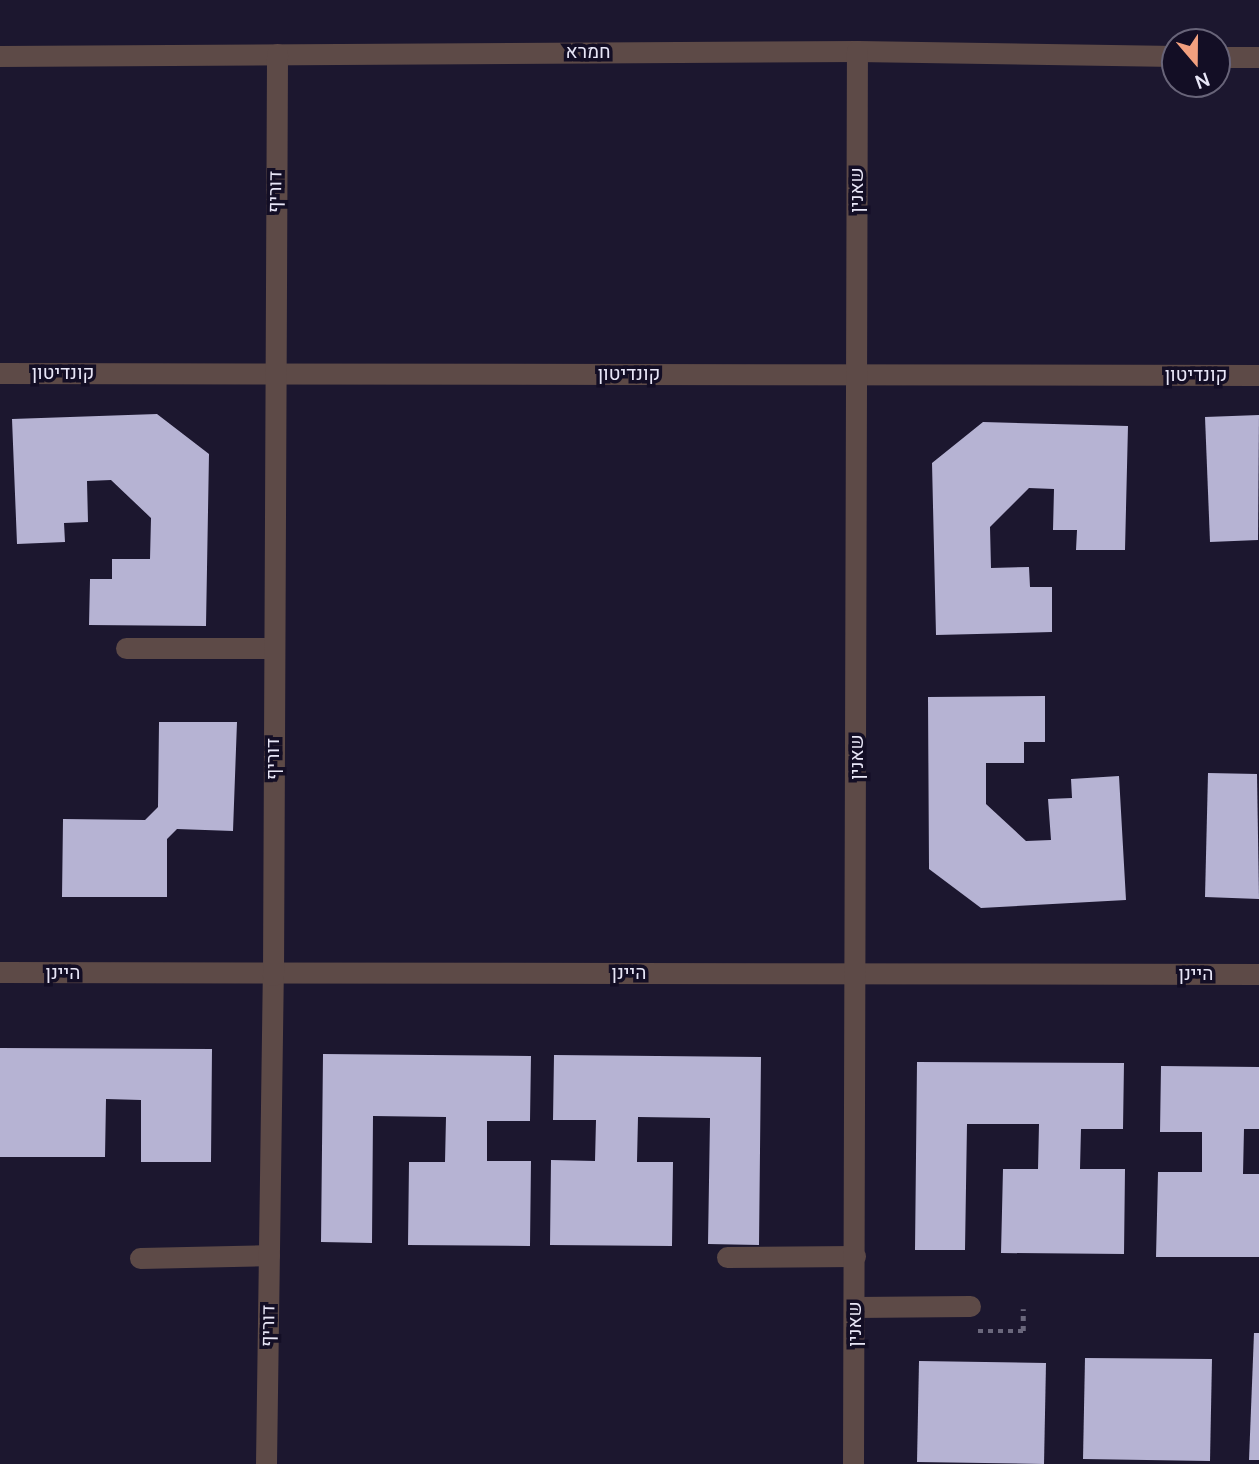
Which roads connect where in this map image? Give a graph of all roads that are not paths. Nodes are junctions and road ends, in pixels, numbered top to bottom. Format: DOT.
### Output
graph roads {
  1 [pos="857,51"];
  2 [pos="276,54"];
  3 [pos="0,56"];
  4 [pos="1161,56"];
  5 [pos="1231,57"];
  6 [pos="1259,57"];
  7 [pos="0,373"];
  8 [pos="272,373"];
  9 [pos="857,375"];
  10 [pos="1259,375"];
  11 [pos="126,648"];
  12 [pos="273,648"];
  13 [pos="0,972"];
  14 [pos="857,972"];
  15 [pos="1259,974"];
  16 [pos="274,975"];
  17 [pos="269,1255"];
  18 [pos="855,1256"];
  19 [pos="727,1257"];
  20 [pos="140,1258"];
  21 [pos="970,1306"];
  22 [pos="855,1307"];
  23 [pos="266,1464"];
  24 [pos="853,1464"];
  1 -- 2 [label="street, חמרא"];
  1 -- 4 [label="street, חמרא"];
  1 -- 9 [label="street, שאנין"];
  2 -- 3 [label="street, חמרא"];
  2 -- 8 [label="street, דוריף"];
  5 -- 6 [label="street"];
  7 -- 8 [label="street, קונדיטון"];
  8 -- 9 [label="street, קונדיטון"];
  8 -- 12 [label="street, דוריף"];
  9 -- 10 [label="street, קונדיטון"];
  9 -- 14 [label="street, שאנין"];
  11 -- 12 [label="street"];
  12 -- 16 [label="street, דוריף"];
  13 -- 16 [label="street, היינן"];
  14 -- 15 [label="street, היינן"];
  14 -- 16 [label="street, היינן"];
  14 -- 18 [label="street, שאנין"];
  16 -- 17 [label="street, דוריף"];
  17 -- 20 [label="street"];
  17 -- 23 [label="street, דוריף"];
  18 -- 19 [label="street"];
  18 -- 22 [label="street, שאנין"];
  21 -- 22 [label="street"];
  22 -- 24 [label="street, שאנין"];
}
